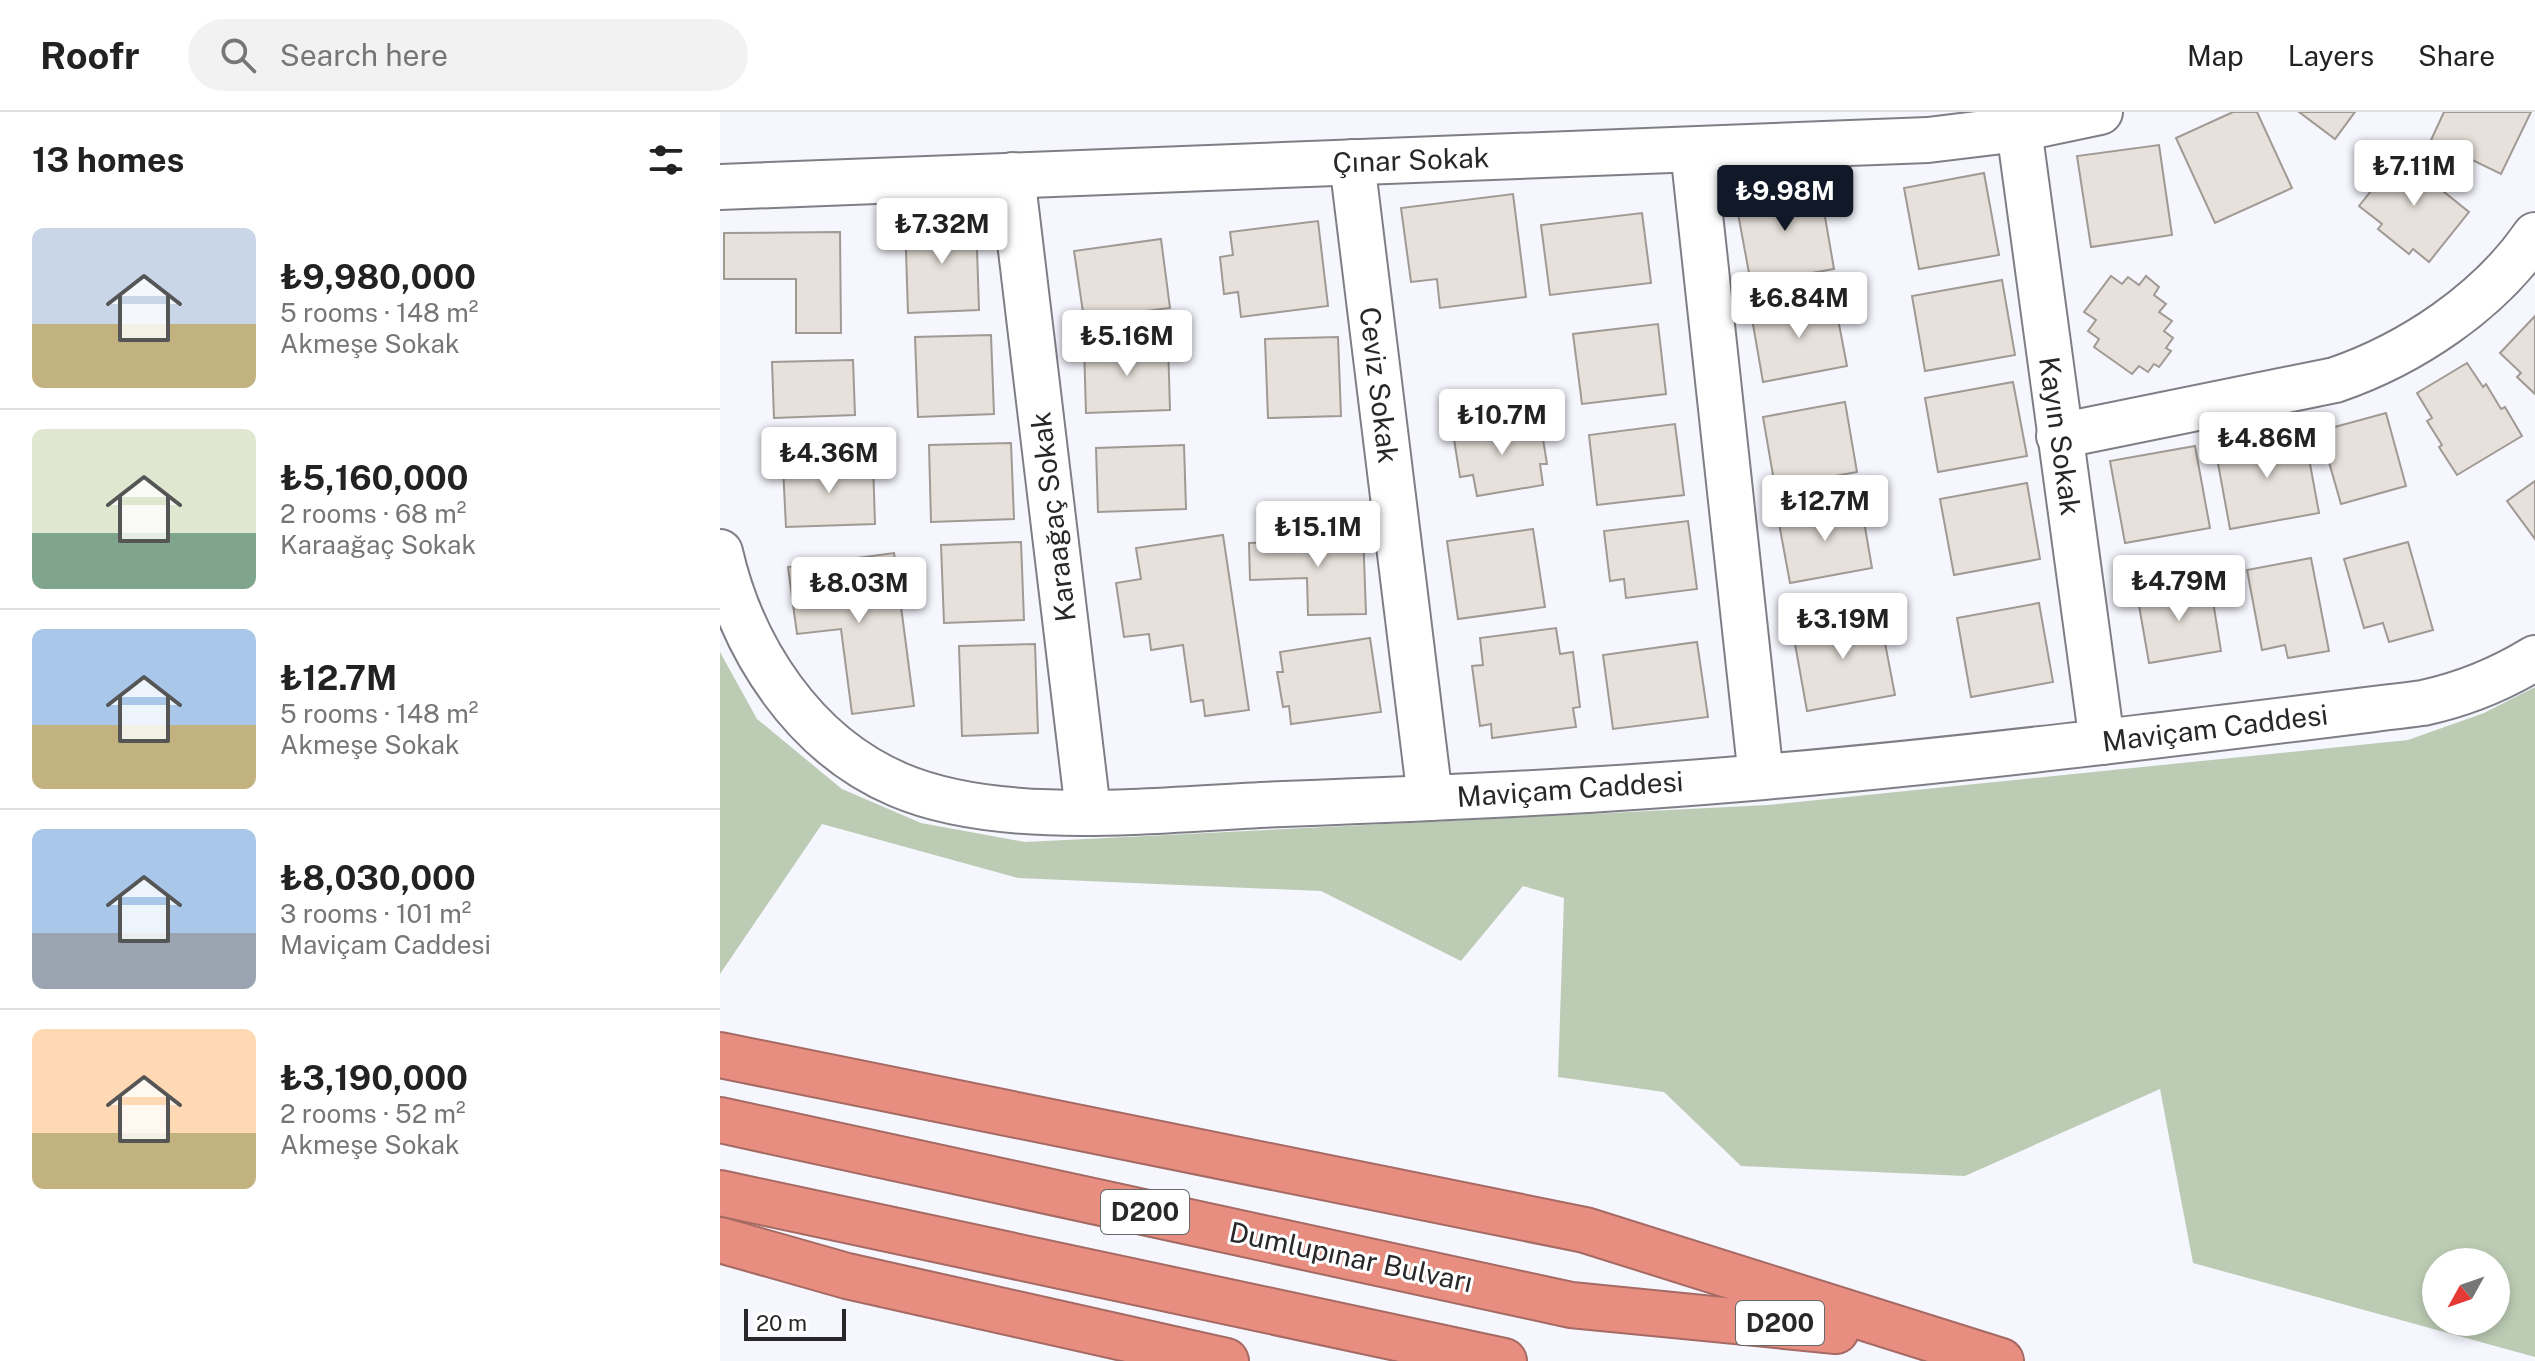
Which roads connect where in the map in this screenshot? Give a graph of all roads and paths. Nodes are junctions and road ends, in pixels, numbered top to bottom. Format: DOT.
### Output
graph roads {
  1 [pos="2100,112"];
  2 [pos="1880,127"];
  3 [pos="2019,129"];
  4 [pos="1693,150"];
  5 [pos="1352,162"];
  6 [pos="1012,175"];
  7 [pos="720,187"];
  8 [pos="2535,235"];
  9 [pos="2059,436"];
  10 [pos="720,552"];
  11 [pos="2535,658"];
  12 [pos="2102,742"];
  13 [pos="1761,777"];
  14 [pos="1430,798"];
  15 [pos="1088,811"];
  16 [pos="720,1055"];
  17 [pos="720,1120"];
  18 [pos="720,1193"];
  19 [pos="720,1240"];
  20 [pos="1226,1361"];
  21 [pos="1504,1361"];
  22 [pos="1987,1361"];
  23 [pos="2001,1361"];
  1 -- 3 [label="street, Çınar Sokak"];
  2 -- 3 [label="street, Çınar Sokak"];
  2 -- 4 [label="street, Çınar Sokak"];
  3 -- 9 [label="street, Kayın Sokak"];
  4 -- 5 [label="street, Çınar Sokak"];
  4 -- 13 [label="street"];
  5 -- 6 [label="street, Çınar Sokak"];
  5 -- 14 [label="street, Ceviz Sokak"];
  6 -- 7 [label="street, Çınar Sokak"];
  6 -- 15 [label="street, Karaağaç Sokak"];
  8 -- 9 [label="street"];
  9 -- 12 [label="street, Kayın Sokak"];
  10 -- 15 [label="street, Maviçam Caddesi"];
  11 -- 12 [label="street, Maviçam Caddesi"];
  12 -- 13 [label="street, Maviçam Caddesi"];
  13 -- 14 [label="street, Maviçam Caddesi"];
  14 -- 15 [label="street, Maviçam Caddesi"];
  16 -- 23 [label="highway"];
  17 -- 22 [label="highway, Dumlupınar Bulvarı / D200"];
  18 -- 21 [label="highway, D200"];
  19 -- 20 [label="highway"];
}
